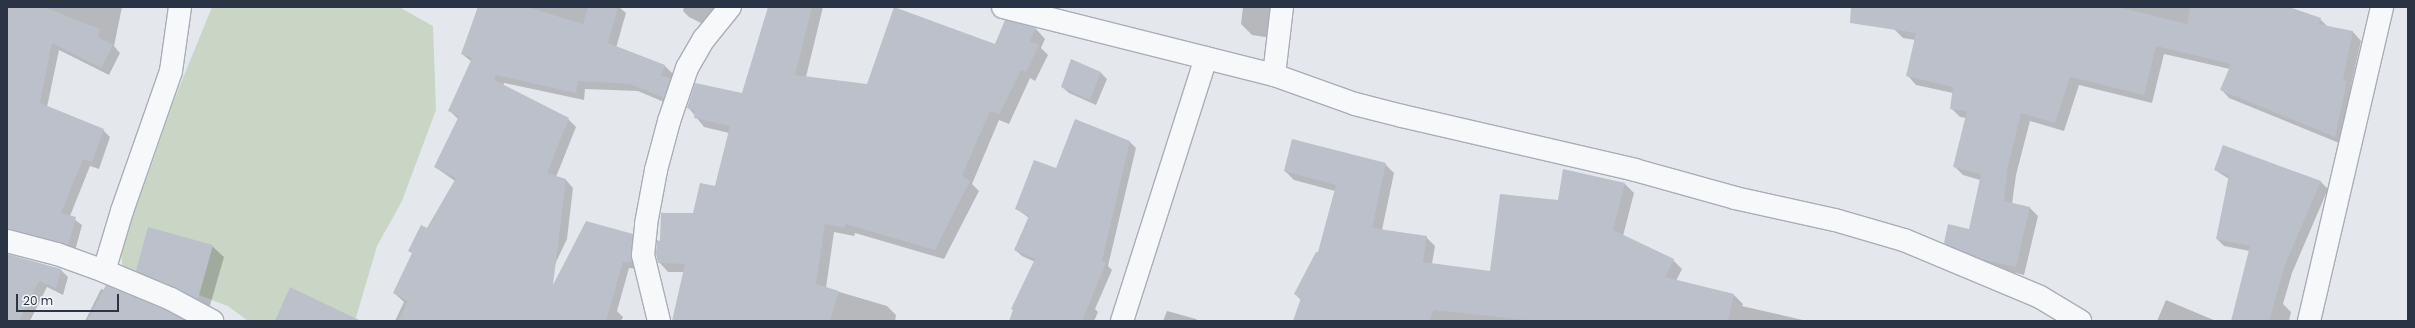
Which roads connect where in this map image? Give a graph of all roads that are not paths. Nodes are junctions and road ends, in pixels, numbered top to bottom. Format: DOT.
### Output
graph roads {
  1 [pos="180,7"];
  2 [pos="730,7"];
  3 [pos="1003,7"];
  4 [pos="1282,7"];
  5 [pos="2382,7"];
  6 [pos="1206,58"];
  7 [pos="1274,75"];
  8 [pos="7,240"];
  9 [pos="104,271"];
  10 [pos="212,321"];
  11 [pos="659,321"];
  12 [pos="1122,321"];
  13 [pos="2080,321"];
  14 [pos="2309,321"];
  1 -- 9 [label="street"];
  2 -- 11 [label="street"];
  3 -- 6 [label="street"];
  4 -- 7 [label="street"];
  5 -- 14 [label="street"];
  6 -- 7 [label="street"];
  6 -- 12 [label="street"];
  7 -- 13 [label="street"];
  8 -- 9 [label="street"];
  9 -- 10 [label="street"];
}
